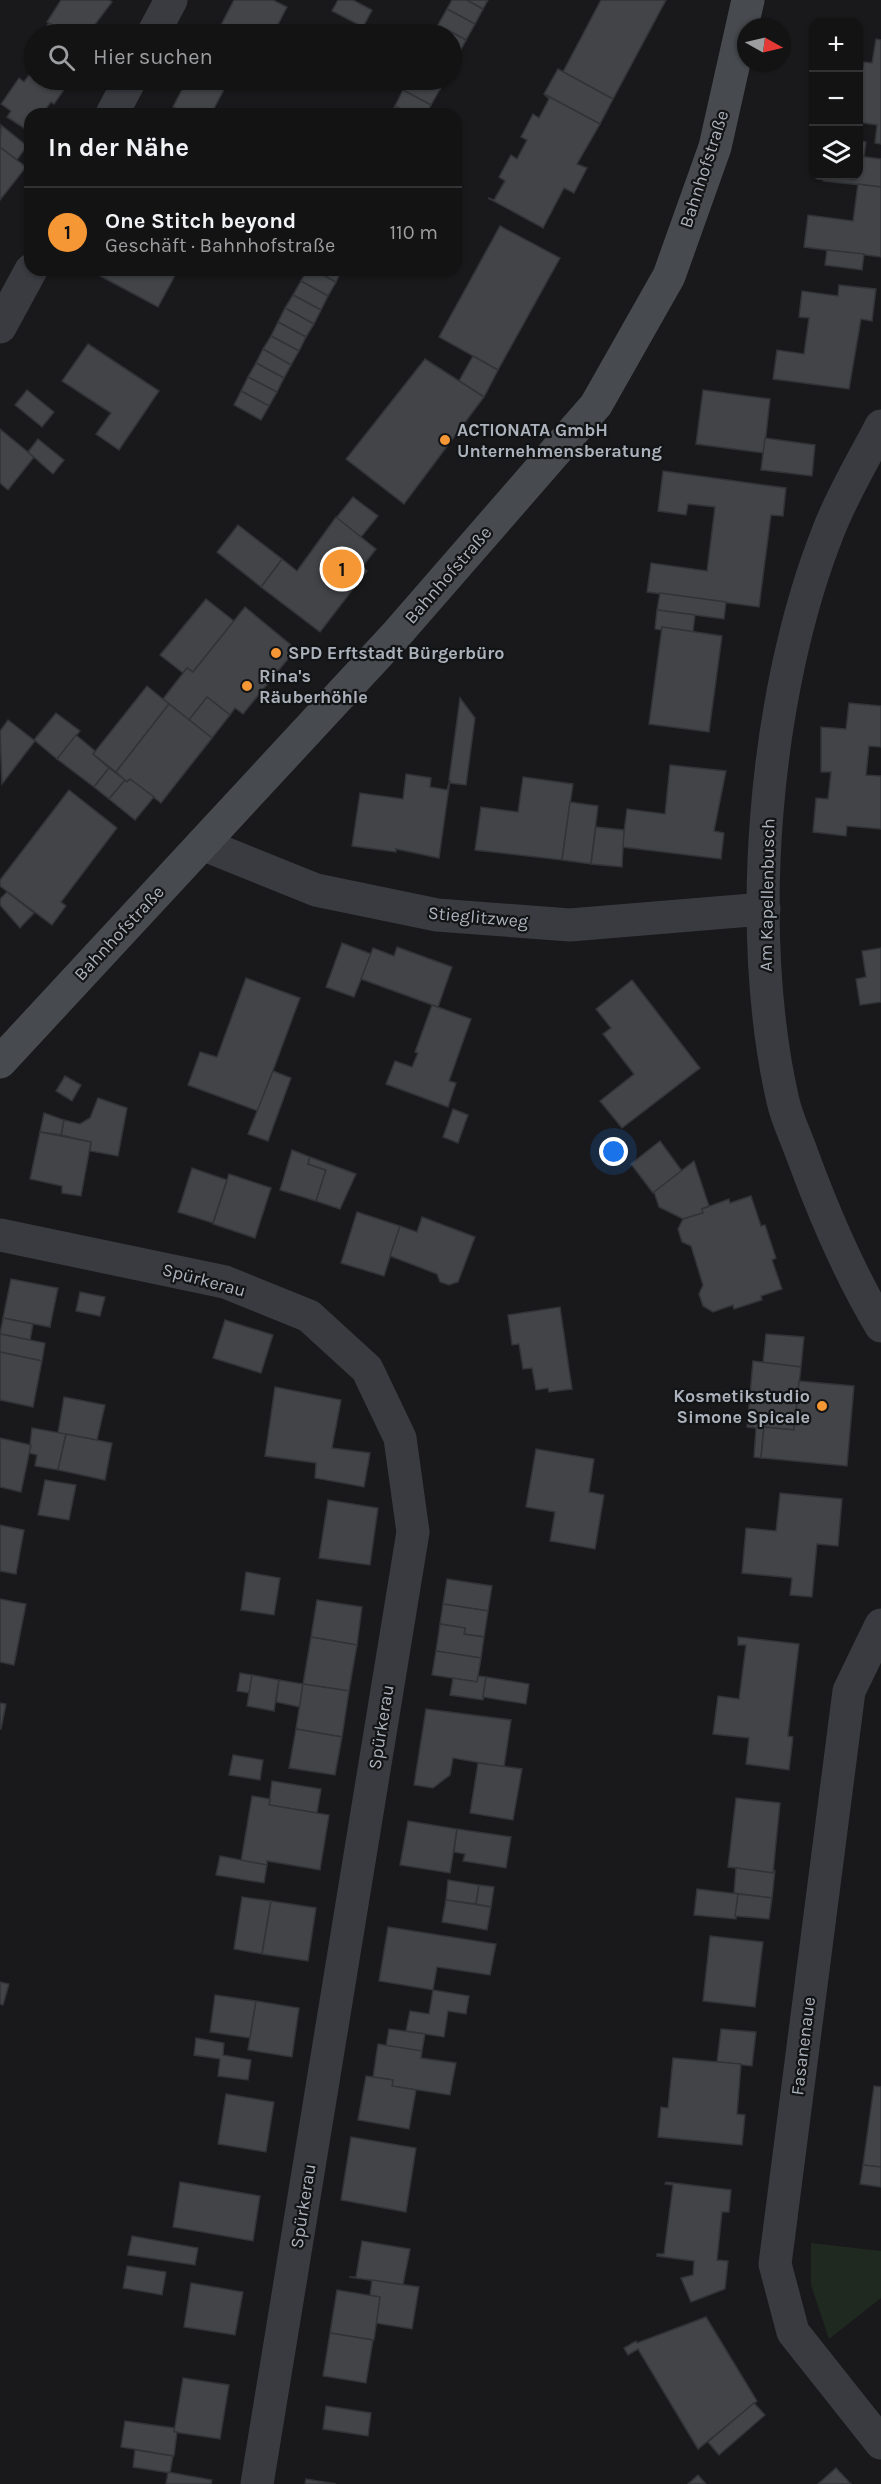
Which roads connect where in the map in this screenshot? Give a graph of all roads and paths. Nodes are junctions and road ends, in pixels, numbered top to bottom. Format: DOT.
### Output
graph roads {
  1 [pos="171,0"];
  2 [pos="748,0"];
  3 [pos="158,24"];
  4 [pos="124,90"];
  5 [pos="115,108"];
  6 [pos="28,276"];
  7 [pos="0,327"];
  8 [pos="881,426"];
  9 [pos="202,844"];
  10 [pos="764,909"];
  11 [pos="0,1062"];
  12 [pos="0,1235"];
  13 [pos="881,1326"];
  14 [pos="881,1625"];
  15 [pos="881,2443"];
  16 [pos="257,2484"];
  1 -- 3 [label="street"];
  2 -- 9 [label="street, Bahnhofstraße"];
  4 -- 5 [label="street"];
  6 -- 7 [label="street"];
  8 -- 10 [label="street, Am Kapellenbusch"];
  9 -- 10 [label="street, Stieglitzweg"];
  9 -- 11 [label="street, Bahnhofstraße"];
  10 -- 13 [label="street, Am Kapellenbusch"];
  12 -- 16 [label="street, Spürkerau"];
  14 -- 15 [label="street, Fasanenaue"];
}
